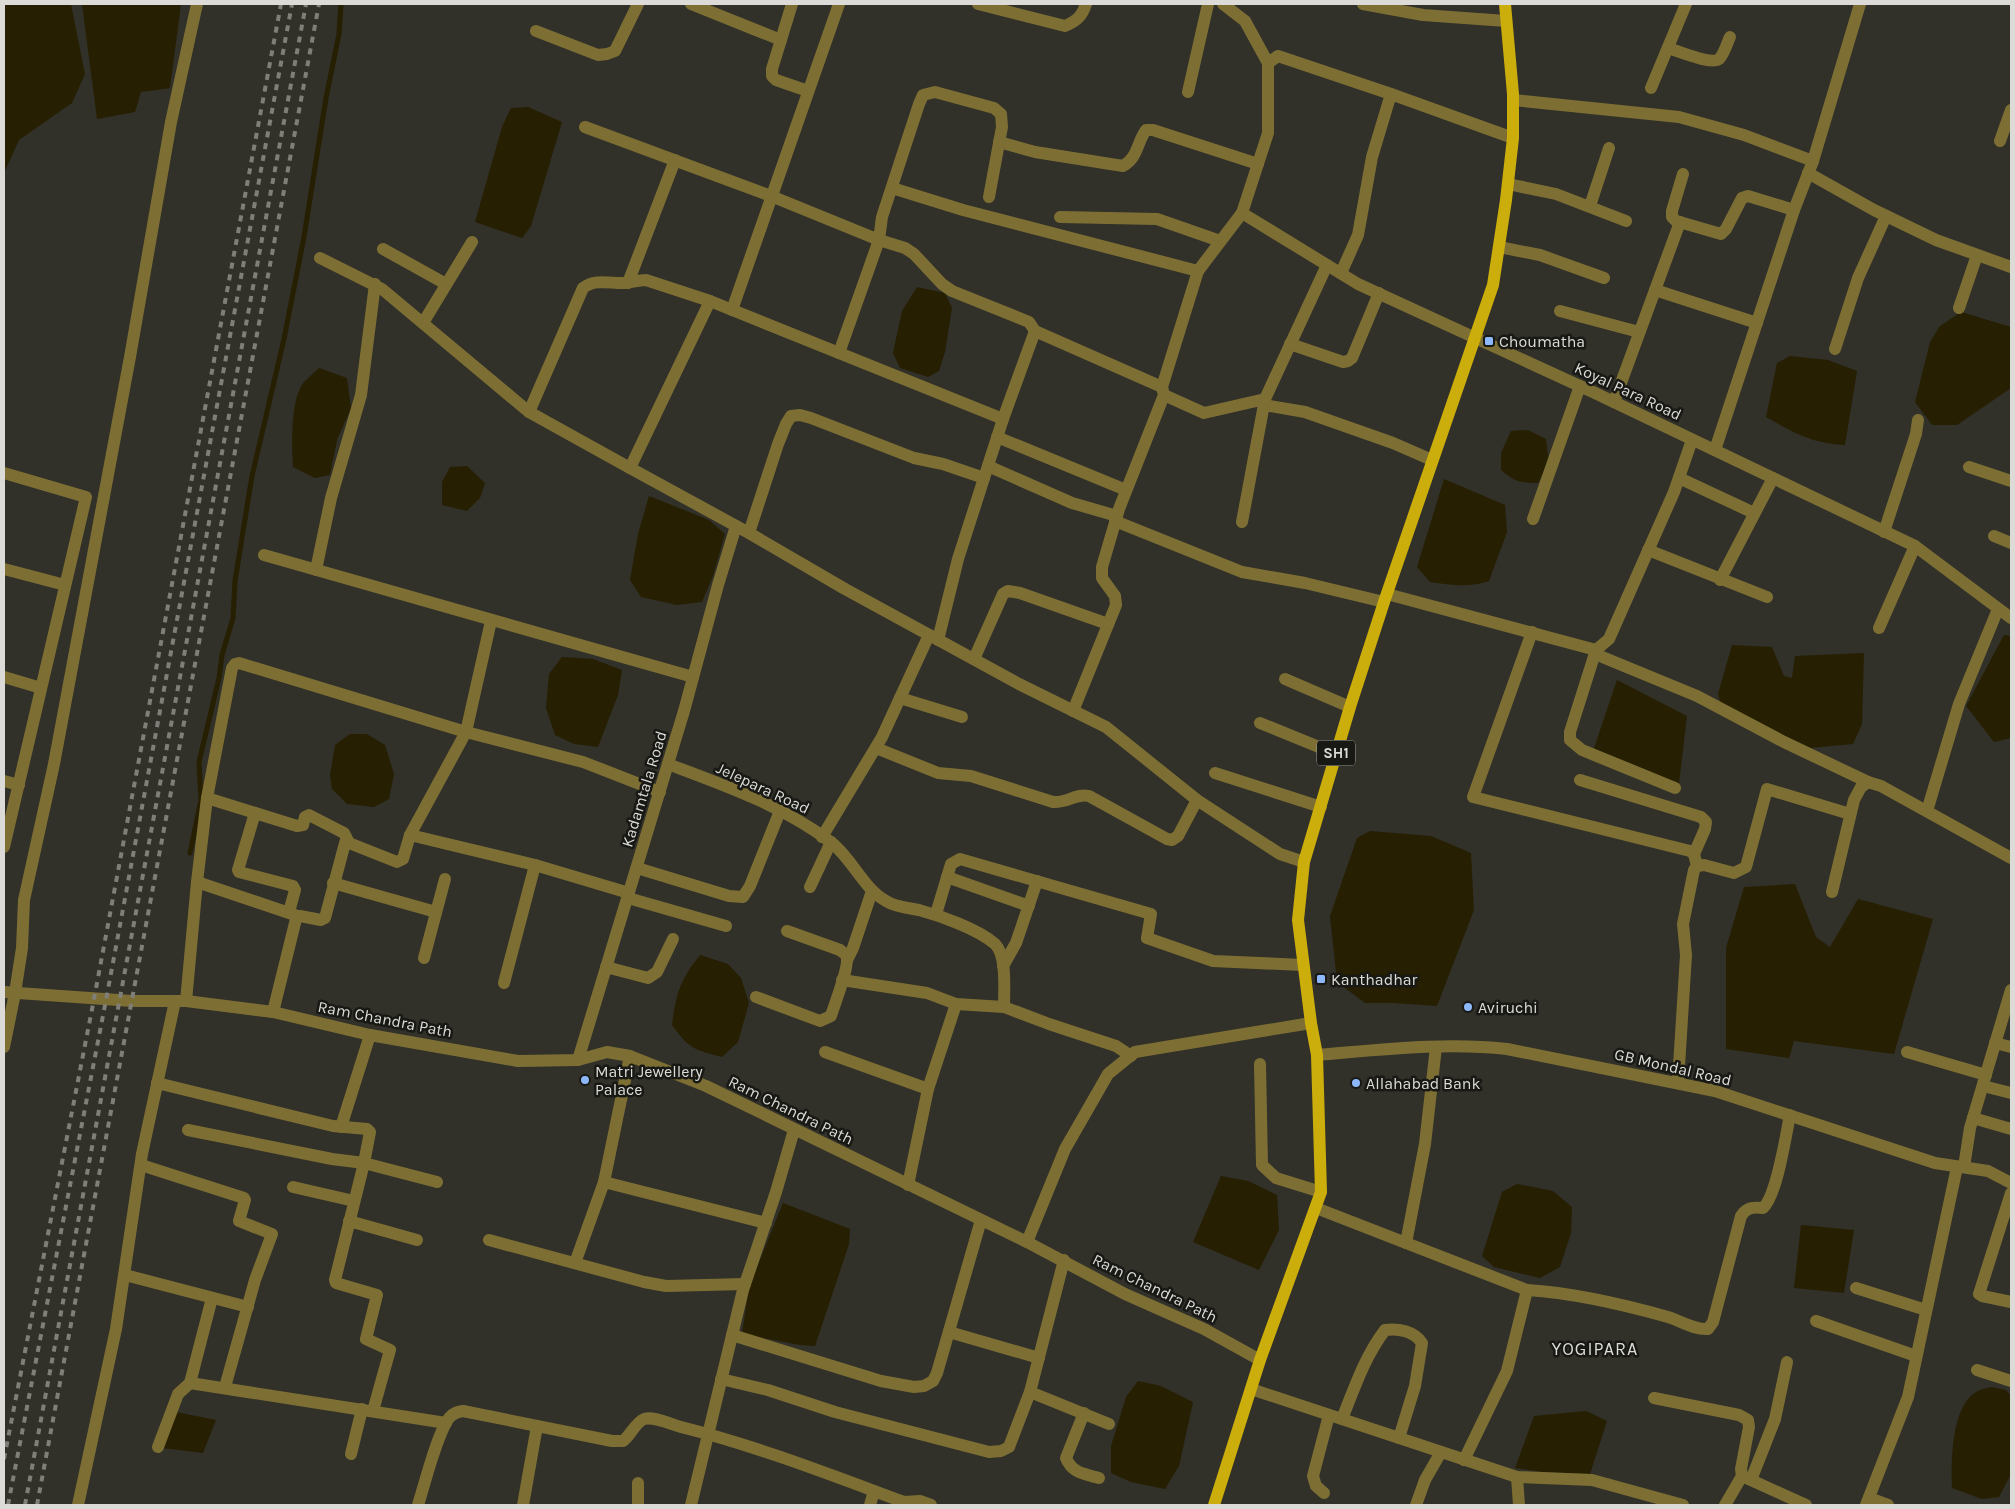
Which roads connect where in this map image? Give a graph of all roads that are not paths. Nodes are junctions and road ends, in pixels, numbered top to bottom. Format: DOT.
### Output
graph roads {
  1 [pos="197,4"];
  2 [pos="638,4"];
  3 [pos="691,4"];
  4 [pos="792,4"];
  5 [pos="840,4"];
  6 [pos="978,4"];
  7 [pos="1086,4"];
  8 [pos="1208,4"];
  9 [pos="1223,4"];
  10 [pos="1363,4"];
  11 [pos="1505,4"];
  12 [pos="1686,4"];
  13 [pos="1860,4"];
  14 [pos="1506,21"];
  15 [pos="536,31"];
  16 [pos="1730,37"];
  17 [pos="781,40"];
  18 [pos="1668,48"];
  19 [pos="1268,63"];
  20 [pos="1651,88"];
  21 [pos="808,91"];
  22 [pos="1188,92"];
  23 [pos="1391,94"];
  24 [pos="1512,100"];
  25 [pos="2011,110"];
  26 [pos="585,127"];
  27 [pos="1513,138"];
  28 [pos="2000,141"];
  29 [pos="999,142"];
  30 [pos="1610,148"];
  31 [pos="675,160"];
  32 [pos="1258,164"];
  33 [pos="1810,167"];
  34 [pos="1683,174"];
  35 [pos="1508,184"];
  36 [pos="892,188"];
  37 [pos="772,196"];
  38 [pos="989,197"];
  39 [pos="1590,206"];
  40 [pos="1794,210"];
  41 [pos="1242,213"];
  42 [pos="1060,216"];
  43 [pos="1886,216"];
  44 [pos="1626,220"];
  45 [pos="1680,222"];
  46 [pos="879,240"];
  47 [pos="1220,241"];
  48 [pos="472,242"];
  49 [pos="1499,247"];
  50 [pos="383,249"];
  51 [pos="1977,255"];
  52 [pos="320,258"];
  53 [pos="1327,265"];
  54 [pos="2011,267"];
  55 [pos="1198,270"];
  56 [pos="1341,273"];
  57 [pos="1604,278"];
  58 [pos="628,283"];
  59 [pos="376,284"];
  60 [pos="446,284"];
  61 [pos="1655,290"];
  62 [pos="1379,294"];
  63 [pos="710,301"];
  64 [pos="1959,308"];
  65 [pos="732,310"];
  66 [pos="1560,311"];
  67 [pos="423,322"];
  68 [pos="1757,323"];
  69 [pos="1035,330"];
  70 [pos="1639,332"];
  71 [pos="1475,338"];
  72 [pos="1290,344"];
  73 [pos="1835,349"];
  74 [pos="839,353"];
  75 [pos="1580,386"];
  76 [pos="1163,391"];
  77 [pos="1264,402"];
  78 [pos="1614,402"];
  79 [pos="529,412"];
  80 [pos="1003,419"];
  81 [pos="1918,420"];
  82 [pos="997,437"];
  83 [pos="1692,440"];
  84 [pos="1715,450"];
  85 [pos="1432,460"];
  86 [pos="1969,467"];
  87 [pos="630,468"];
  88 [pos="986,472"];
  89 [pos="4,473"];
  90 [pos="1679,478"];
  91 [pos="1773,478"];
  92 [pos="2011,481"];
  93 [pos="1126,490"];
  94 [pos="86,496"];
  95 [pos="104,500"];
  96 [pos="1754,513"];
  97 [pos="1116,519"];
  98 [pos="1533,519"];
  99 [pos="1242,522"];
  100 [pos="736,526"];
  101 [pos="1884,532"];
  102 [pos="749,533"];
  103 [pos="1994,536"];
  104 [pos="2011,543"];
  105 [pos="1915,546"];
  106 [pos="1648,550"];
  107 [pos="264,555"];
  108 [pos="4,569"];
  109 [pos="316,570"];
  110 [pos="1720,580"];
  111 [pos="65,585"];
  112 [pos="1766,597"];
  113 [pos="1385,598"];
  114 [pos="1998,609"];
  115 [pos="2011,618"];
  116 [pos="491,621"];
  117 [pos="1108,624"];
  118 [pos="1879,628"];
  119 [pos="1532,632"];
  120 [pos="934,638"];
  121 [pos="1596,652"];
  122 [pos="974,659"];
  123 [pos="4,677"];
  124 [pos="693,678"];
  125 [pos="1285,679"];
  126 [pos="41,688"];
  127 [pos="900,698"];
  128 [pos="1350,707"];
  129 [pos="1073,711"];
  130 [pos="962,716"];
  131 [pos="1260,723"];
  132 [pos="466,732"];
  133 [pos="876,748"];
  134 [pos="1336,754"];
  135 [pos="668,764"];
  136 [pos="1215,773"];
  137 [pos="1580,780"];
  138 [pos="4,781"];
  139 [pos="1868,782"];
  140 [pos="19,785"];
  141 [pos="1675,788"];
  142 [pos="660,792"];
  143 [pos="207,798"];
  144 [pos="1197,800"];
  145 [pos="1320,807"];
  146 [pos="780,811"];
  147 [pos="1927,811"];
  148 [pos="255,813"];
  149 [pos="1850,814"];
  150 [pos="410,836"];
  151 [pos="826,839"];
  152 [pos="349,843"];
  153 [pos="4,847"];
  154 [pos="2011,858"];
  155 [pos="1695,860"];
  156 [pos="1304,862"];
  157 [pos="535,865"];
  158 [pos="637,868"];
  159 [pos="947,877"];
  160 [pos="445,879"];
  161 [pos="1037,881"];
  162 [pos="196,882"];
  163 [pos="333,883"];
  164 [pos="810,887"];
  165 [pos="872,891"];
  166 [pos="1832,892"];
  167 [pos="628,895"];
  168 [pos="1029,906"];
  169 [pos="436,912"];
  170 [pos="294,914"];
  171 [pos="936,914"];
  172 [pos="726,926"];
  173 [pos="787,931"];
  174 [pos="673,938"];
  175 [pos="424,958"];
  176 [pos="847,960"];
  177 [pos="1303,965"];
  178 [pos="1003,966"];
  179 [pos="606,967"];
  180 [pos="842,980"];
  181 [pos="504,983"];
  182 [pos="2011,990"];
  183 [pos="9,993"];
  184 [pos="756,997"];
  185 [pos="180,1001"];
  186 [pos="956,1004"];
  187 [pos="1004,1007"];
  188 [pos="273,1012"];
  189 [pos="1311,1023"];
  190 [pos="370,1035"];
  191 [pos="1995,1043"];
  192 [pos="4,1047"];
  193 [pos="1436,1047"];
  194 [pos="2011,1047"];
  195 [pos="825,1052"];
  196 [pos="1907,1052"];
  197 [pos="1317,1055"];
  198 [pos="630,1056"];
  199 [pos="1131,1056"];
  200 [pos="578,1060"];
  201 [pos="1260,1064"];
  202 [pos="1984,1081"];
  203 [pos="1678,1082"];
  204 [pos="157,1083"];
  205 [pos="928,1089"];
  206 [pos="2011,1093"];
  207 [pos="1790,1115"];
  208 [pos="1973,1118"];
  209 [pos="341,1127"];
  210 [pos="2011,1129"];
  211 [pos="188,1130"];
  212 [pos="794,1130"];
  213 [pos="364,1163"];
  214 [pos="141,1165"];
  215 [pos="1961,1167"];
  216 [pos="437,1182"];
  217 [pos="604,1182"];
  218 [pos="2011,1183"];
  219 [pos="908,1185"];
  220 [pos="293,1187"];
  221 [pos="1321,1192"];
  222 [pos="2011,1193"];
  223 [pos="354,1201"];
  224 [pos="1316,1208"];
  225 [pos="981,1220"];
  226 [pos="349,1221"];
  227 [pos="766,1223"];
  228 [pos="417,1240"];
  229 [pos="489,1240"];
  230 [pos="1027,1242"];
  231 [pos="1406,1243"];
  232 [pos="1064,1260"];
  233 [pos="575,1263"];
  234 [pos="125,1275"];
  235 [pos="745,1284"];
  236 [pos="1856,1288"];
  237 [pos="1527,1290"];
  238 [pos="212,1298"];
  239 [pos="2011,1302"];
  240 [pos="248,1307"];
  241 [pos="1926,1310"];
  242 [pos="1816,1321"];
  243 [pos="949,1332"];
  244 [pos="732,1336"];
  245 [pos="1916,1356"];
  246 [pos="1039,1358"];
  247 [pos="1260,1360"];
  248 [pos="1786,1362"];
  249 [pos="1978,1370"];
  250 [pos="721,1378"];
  251 [pos="2011,1381"];
  252 [pos="190,1383"];
  253 [pos="225,1388"];
  254 [pos="1251,1389"];
  255 [pos="1030,1392"];
  256 [pos="1654,1398"];
  257 [pos="368,1410"];
  258 [pos="1084,1413"];
  259 [pos="1329,1415"];
  260 [pos="1342,1419"];
  261 [pos="446,1423"];
  262 [pos="1109,1424"];
  263 [pos="537,1426"];
  264 [pos="708,1434"];
  265 [pos="1399,1438"];
  266 [pos="158,1447"];
  267 [pos="1441,1452"];
  268 [pos="351,1454"];
  269 [pos="1464,1460"];
  270 [pos="1516,1477"];
  271 [pos="1099,1478"];
  272 [pos="1746,1478"];
  273 [pos="638,1483"];
  274 [pos="874,1491"];
  275 [pos="1324,1493"];
  276 [pos="1868,1502"];
  277 [pos="78,1505"];
  278 [pos="418,1505"];
  279 [pos="523,1505"];
  280 [pos="638,1505"];
  281 [pos="691,1505"];
  282 [pos="870,1505"];
  283 [pos="931,1505"];
  284 [pos="1214,1505"];
  285 [pos="1416,1505"];
  286 [pos="1519,1505"];
  287 [pos="1683,1505"];
  288 [pos="1725,1505"];
  289 [pos="1806,1505"];
  290 [pos="1888,1505"];
  1 -- 95 [label="street"];
  2 -- 15 [label="street"];
  3 -- 17 [label="street"];
  4 -- 17 [label="street"];
  5 -- 21 [label="street"];
  6 -- 7 [label="street"];
  8 -- 22 [label="street"];
  9 -- 19 [label="street"];
  10 -- 14 [label="street"];
  11 -- 14 [label="main road, SH1"];
  12 -- 18 [label="street"];
  13 -- 33 [label="street"];
  14 -- 24 [label="main road, SH1"];
  16 -- 18 [label="street"];
  17 -- 21 [label="street"];
  18 -- 20 [label="street"];
  19 -- 23 [label="street"];
  19 -- 32 [label="street"];
  21 -- 37 [label="street"];
  23 -- 27 [label="street"];
  23 -- 56 [label="street"];
  24 -- 27 [label="main road, SH1"];
  24 -- 33 [label="street"];
  25 -- 28 [label="street"];
  26 -- 31 [label="street"];
  27 -- 35 [label="main road, SH1"];
  29 -- 32 [label="street"];
  29 -- 36 [label="street"];
  29 -- 38 [label="street"];
  30 -- 39 [label="street"];
  31 -- 37 [label="street"];
  31 -- 58 [label="street"];
  32 -- 41 [label="street"];
  33 -- 40 [label="street"];
  33 -- 43 [label="street"];
  34 -- 45 [label="street"];
  35 -- 39 [label="street"];
  35 -- 49 [label="main road, SH1"];
  36 -- 46 [label="street"];
  36 -- 55 [label="street"];
  37 -- 46 [label="street"];
  37 -- 65 [label="street"];
  39 -- 44 [label="street"];
  40 -- 45 [label="street"];
  40 -- 68 [label="street"];
  41 -- 47 [label="street"];
  41 -- 53 [label="street, Koyal Para Road"];
  42 -- 47 [label="street"];
  43 -- 51 [label="street"];
  43 -- 73 [label="street"];
  45 -- 61 [label="street"];
  46 -- 69 [label="street"];
  46 -- 74 [label="street"];
  47 -- 55 [label="street"];
  48 -- 60 [label="street"];
  49 -- 57 [label="street"];
  49 -- 71 [label="main road, SH1"];
  50 -- 60 [label="street"];
  51 -- 54 [label="street"];
  51 -- 64 [label="street"];
  52 -- 59 [label="street"];
  53 -- 56 [label="street, Koyal Para Road"];
  53 -- 72 [label="street"];
  55 -- 76 [label="street"];
  56 -- 62 [label="street, Koyal Para Road"];
  58 -- 63 [label="street"];
  58 -- 79 [label="street"];
  59 -- 67 [label="street"];
  59 -- 109 [label="street"];
  60 -- 67 [label="street"];
  61 -- 68 [label="street"];
  61 -- 70 [label="street"];
  62 -- 71 [label="street, Koyal Para Road"];
  62 -- 72 [label="street"];
  63 -- 65 [label="street"];
  63 -- 87 [label="street"];
  65 -- 74 [label="street"];
  66 -- 70 [label="street"];
  67 -- 79 [label="street"];
  68 -- 84 [label="street"];
  69 -- 76 [label="street"];
  69 -- 80 [label="street"];
  70 -- 78 [label="street"];
  71 -- 75 [label="street, Koyal Para Road"];
  71 -- 85 [label="main road, SH1"];
  72 -- 77 [label="street"];
  74 -- 80 [label="street"];
  75 -- 78 [label="street, Koyal Para Road"];
  75 -- 98 [label="street"];
  76 -- 77 [label="street"];
  76 -- 93 [label="street"];
  77 -- 85 [label="street"];
  77 -- 99 [label="street"];
  78 -- 83 [label="street, Koyal Para Road"];
  79 -- 87 [label="street"];
  80 -- 82 [label="street"];
  81 -- 101 [label="street"];
  82 -- 88 [label="street"];
  82 -- 93 [label="street"];
  83 -- 84 [label="street, Koyal Para Road"];
  83 -- 90 [label="street"];
  84 -- 91 [label="street, Koyal Para Road"];
  85 -- 113 [label="main road, SH1"];
  86 -- 92 [label="street"];
  87 -- 100 [label="street"];
  88 -- 97 [label="street"];
  88 -- 102 [label="street"];
  88 -- 120 [label="street"];
  89 -- 94 [label="street"];
  90 -- 96 [label="street"];
  90 -- 106 [label="street"];
  91 -- 96 [label="street"];
  91 -- 101 [label="street, Koyal Para Road"];
  93 -- 97 [label="street"];
  94 -- 95 [label="street"];
  94 -- 111 [label="street"];
  95 -- 183 [label="street"];
  96 -- 110 [label="street"];
  97 -- 113 [label="street"];
  97 -- 117 [label="street"];
  100 -- 102 [label="street"];
  100 -- 124 [label="street, Kadamtala Road"];
  101 -- 105 [label="street, Koyal Para Road"];
  102 -- 120 [label="street"];
  103 -- 104 [label="street"];
  105 -- 114 [label="street, Koyal Para Road"];
  105 -- 118 [label="street"];
  106 -- 110 [label="street"];
  106 -- 121 [label="street"];
  107 -- 109 [label="street"];
  108 -- 111 [label="street"];
  109 -- 116 [label="street"];
  110 -- 112 [label="street"];
  111 -- 126 [label="street"];
  113 -- 119 [label="street"];
  113 -- 128 [label="main road, SH1"];
  114 -- 115 [label="street, Koyal Para Road"];
  114 -- 147 [label="street"];
  116 -- 124 [label="street"];
  116 -- 132 [label="street"];
  117 -- 122 [label="street"];
  117 -- 129 [label="street"];
  119 -- 121 [label="street"];
  119 -- 155 [label="street"];
  120 -- 122 [label="street"];
  120 -- 127 [label="street"];
  121 -- 139 [label="street"];
  121 -- 141 [label="street"];
  122 -- 129 [label="street"];
  123 -- 126 [label="street"];
  124 -- 135 [label="street, Kadamtala Road"];
  125 -- 128 [label="street"];
  126 -- 140 [label="street"];
  127 -- 130 [label="street"];
  127 -- 133 [label="street"];
  128 -- 134 [label="main road, SH1"];
  129 -- 144 [label="street"];
  131 -- 134 [label="street"];
  132 -- 142 [label="street"];
  132 -- 143 [label="street"];
  132 -- 150 [label="street"];
  133 -- 144 [label="street"];
  133 -- 151 [label="street"];
  134 -- 145 [label="main road, SH1"];
  135 -- 142 [label="street, Kadamtala Road"];
  135 -- 146 [label="street, Jelepara Road"];
  136 -- 145 [label="street"];
  137 -- 155 [label="street"];
  138 -- 140 [label="street"];
  139 -- 147 [label="street"];
  139 -- 149 [label="street"];
  140 -- 153 [label="street"];
  142 -- 158 [label="street, Kadamtala Road"];
  143 -- 148 [label="street"];
  143 -- 162 [label="street"];
  144 -- 156 [label="street"];
  145 -- 156 [label="main road, SH1"];
  146 -- 151 [label="street, Jelepara Road"];
  146 -- 158 [label="street"];
  147 -- 154 [label="street"];
  148 -- 152 [label="street"];
  148 -- 170 [label="street"];
  149 -- 155 [label="street"];
  149 -- 166 [label="street"];
  150 -- 152 [label="street"];
  150 -- 157 [label="street"];
  151 -- 164 [label="street"];
  151 -- 165 [label="street, Jelepara Road"];
  152 -- 163 [label="street"];
  155 -- 203 [label="street"];
  156 -- 177 [label="main road, SH1"];
  157 -- 167 [label="street"];
  157 -- 181 [label="street"];
  158 -- 167 [label="street, Kadamtala Road"];
  159 -- 161 [label="street"];
  159 -- 168 [label="street"];
  159 -- 171 [label="street"];
  160 -- 169 [label="street"];
  161 -- 168 [label="street"];
  161 -- 177 [label="street"];
  162 -- 170 [label="street"];
  162 -- 185 [label="street"];
  163 -- 169 [label="street"];
  163 -- 170 [label="street"];
  165 -- 171 [label="street, Jelepara Road"];
  165 -- 176 [label="street"];
  167 -- 172 [label="street"];
  167 -- 179 [label="street, Kadamtala Road"];
  168 -- 178 [label="street"];
  169 -- 175 [label="street"];
  170 -- 188 [label="street"];
  171 -- 178 [label="street, Jelepara Road"];
  173 -- 176 [label="street"];
  174 -- 179 [label="street"];
  176 -- 180 [label="street"];
  177 -- 189 [label="main road, SH1"];
  178 -- 187 [label="street, Jelepara Road"];
  179 -- 200 [label="street, Kadamtala Road"];
  180 -- 184 [label="street"];
  180 -- 186 [label="street"];
  182 -- 191 [label="street"];
  183 -- 185 [label="street, Ram Chandra Path"];
  183 -- 192 [label="street"];
  185 -- 188 [label="street, Ram Chandra Path"];
  185 -- 204 [label="street"];
  186 -- 187 [label="street"];
  186 -- 205 [label="street"];
  187 -- 199 [label="street"];
  188 -- 190 [label="street, Ram Chandra Path"];
  189 -- 197 [label="main road, SH1"];
  189 -- 199 [label="street"];
  190 -- 200 [label="street, Ram Chandra Path"];
  190 -- 209 [label="street"];
  191 -- 194 [label="street"];
  191 -- 202 [label="street"];
  193 -- 197 [label="street, GB Mondal Road"];
  193 -- 203 [label="street, GB Mondal Road"];
  193 -- 231 [label="street"];
  195 -- 205 [label="street"];
  196 -- 202 [label="street"];
  197 -- 221 [label="main road, SH1"];
  198 -- 200 [label="street, Ram Chandra Path"];
  198 -- 212 [label="street, Ram Chandra Path"];
  198 -- 217 [label="street"];
  199 -- 230 [label="street"];
  201 -- 221 [label="street"];
  202 -- 206 [label="street"];
  202 -- 208 [label="street"];
  203 -- 207 [label="street, GB Mondal Road"];
  204 -- 209 [label="street"];
  204 -- 214 [label="street"];
  205 -- 219 [label="street"];
  207 -- 215 [label="street, GB Mondal Road"];
  207 -- 237 [label="street"];
  208 -- 210 [label="street"];
  208 -- 215 [label="street"];
  209 -- 213 [label="street"];
  211 -- 213 [label="street"];
  212 -- 219 [label="street, Ram Chandra Path"];
  212 -- 227 [label="street"];
  213 -- 216 [label="street"];
  213 -- 223 [label="street"];
  214 -- 234 [label="street"];
  214 -- 240 [label="street"];
  215 -- 218 [label="street, GB Mondal Road"];
  215 -- 241 [label="street"];
  217 -- 227 [label="street"];
  217 -- 233 [label="street"];
  219 -- 225 [label="street, Ram Chandra Path"];
  220 -- 223 [label="street"];
  221 -- 224 [label="main road, SH1"];
  222 -- 239 [label="street"];
  223 -- 226 [label="street"];
  224 -- 231 [label="street"];
  224 -- 247 [label="main road, SH1"];
  225 -- 230 [label="street, Ram Chandra Path"];
  225 -- 243 [label="street"];
  226 -- 228 [label="street"];
  226 -- 257 [label="street"];
  227 -- 235 [label="street"];
  229 -- 233 [label="street"];
  230 -- 232 [label="street, Ram Chandra Path"];
  231 -- 237 [label="street"];
  232 -- 246 [label="street"];
  232 -- 247 [label="street, Ram Chandra Path"];
  233 -- 235 [label="street"];
  234 -- 238 [label="street"];
  234 -- 277 [label="street"];
  235 -- 244 [label="street"];
  236 -- 241 [label="street"];
  237 -- 269 [label="street"];
  238 -- 240 [label="street"];
  238 -- 252 [label="street"];
  240 -- 253 [label="street"];
  241 -- 245 [label="street"];
  242 -- 245 [label="street"];
  243 -- 244 [label="street"];
  243 -- 246 [label="street"];
  244 -- 250 [label="street"];
  245 -- 276 [label="street"];
  246 -- 255 [label="street"];
  247 -- 254 [label="main road, SH1"];
  248 -- 272 [label="street"];
  249 -- 251 [label="street"];
  250 -- 255 [label="street"];
  250 -- 264 [label="street"];
  252 -- 253 [label="street"];
  252 -- 266 [label="street"];
  253 -- 257 [label="street"];
  254 -- 259 [label="street"];
  254 -- 284 [label="main road, SH1"];
  255 -- 258 [label="street"];
  256 -- 272 [label="street"];
  257 -- 261 [label="street"];
  257 -- 268 [label="street"];
  258 -- 262 [label="street"];
  258 -- 271 [label="street"];
  259 -- 260 [label="street"];
  259 -- 275 [label="street"];
  260 -- 265 [label="street"];
  260 -- 265 [label="street"];
  261 -- 263 [label="street"];
  261 -- 278 [label="street"];
  263 -- 264 [label="street"];
  263 -- 279 [label="street"];
  264 -- 274 [label="street"];
  264 -- 281 [label="street"];
  265 -- 267 [label="street"];
  267 -- 269 [label="street"];
  267 -- 285 [label="street"];
  269 -- 270 [label="street"];
  270 -- 286 [label="street"];
  270 -- 287 [label="street"];
  272 -- 288 [label="street"];
  272 -- 289 [label="street"];
  273 -- 280 [label="street"];
  274 -- 282 [label="street"];
  274 -- 283 [label="street"];
  276 -- 290 [label="street"];
}
